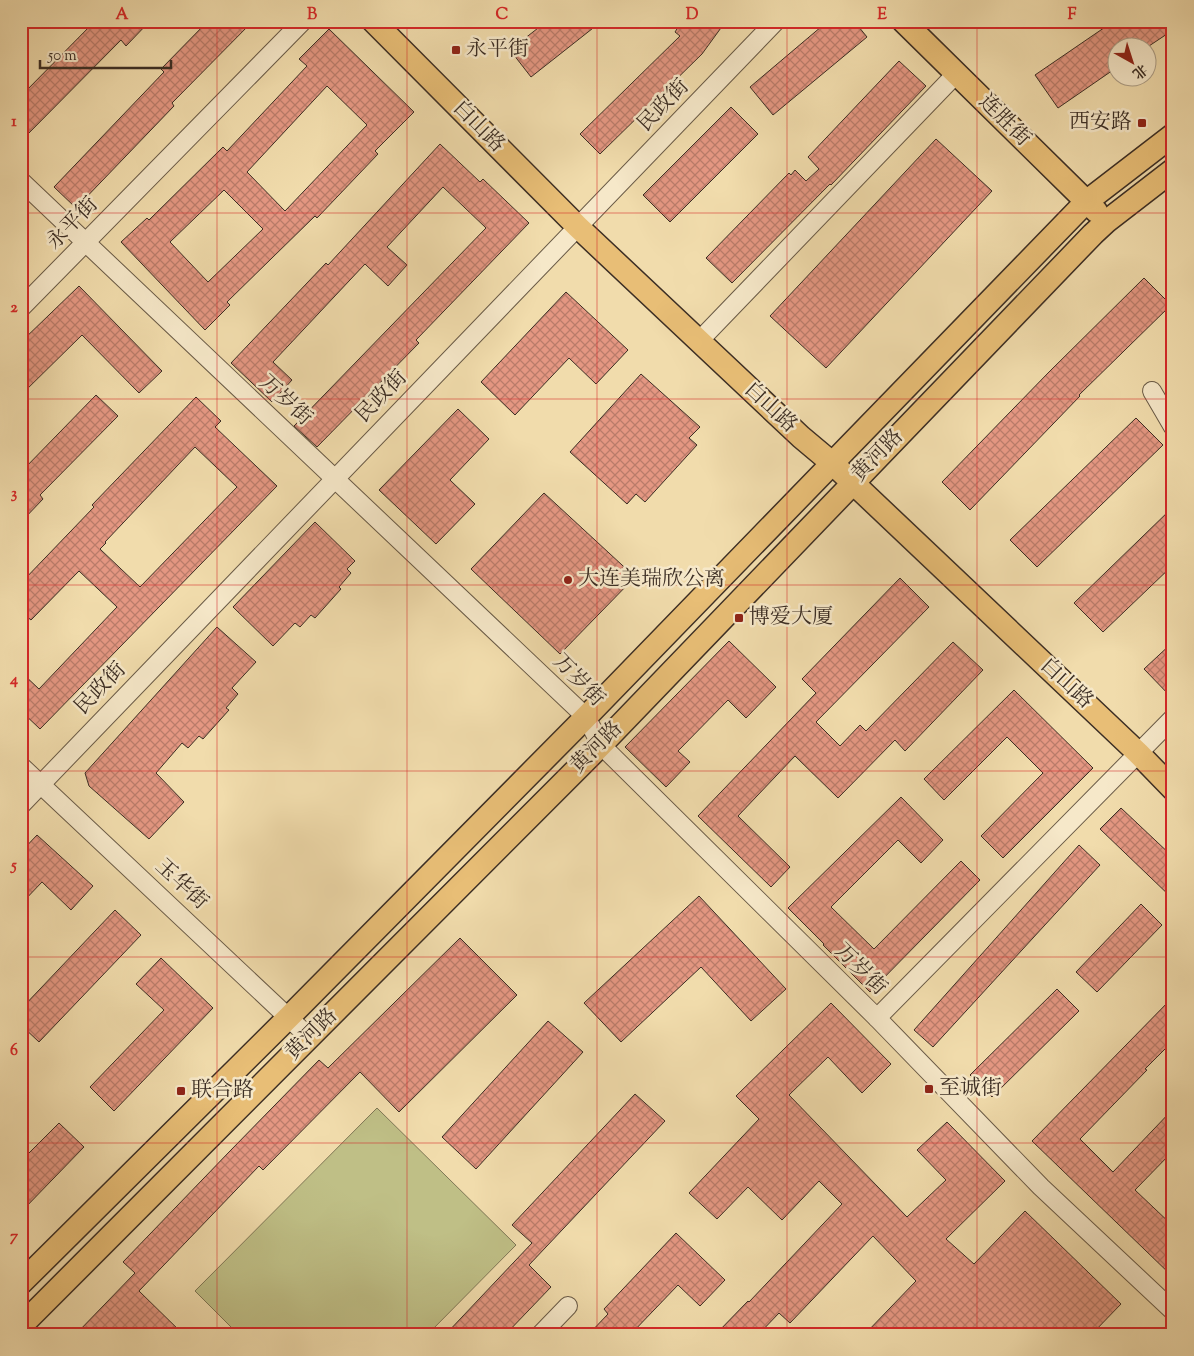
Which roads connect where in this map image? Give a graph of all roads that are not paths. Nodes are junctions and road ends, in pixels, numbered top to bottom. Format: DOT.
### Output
graph roads {
  1 [pos="303,21"];
  2 [pos="373,21"];
  3 [pos="776,21"];
  4 [pos="903,21"];
  5 [pos="956,74"];
  6 [pos="1173,135"];
  7 [pos="1173,170"];
  8 [pos="21,181"];
  9 [pos="1086,202"];
  10 [pos="1107,221"];
  11 [pos="578,227"];
  12 [pos="86,242"];
  13 [pos="21,308"];
  14 [pos="698,341"];
  15 [pos="1152,391"];
  16 [pos="1173,427"];
  17 [pos="832,463"];
  18 [pos="335,479"];
  19 [pos="853,482"];
  20 [pos="586,717"];
  21 [pos="1173,718"];
  22 [pos="601,745"];
  23 [pos="1138,753"];
  24 [pos="21,766"];
  25 [pos="41,784"];
  26 [pos="1173,789"];
  27 [pos="21,805"];
  28 [pos="289,1017"];
  29 [pos="878,1018"];
  30 [pos="309,1037"];
  31 [pos="21,1283"];
  32 [pos="568,1306"];
  33 [pos="1173,1311"];
  34 [pos="21,1326"];
  35 [pos="21,1331"];
  36 [pos="25,1335"];
  37 [pos="540,1335"];
  1 -- 12 [label="street, 永平街"];
  2 -- 11 [label="main road, 白山路"];
  3 -- 11 [label="street, 民政街"];
  4 -- 5 [label="main road, 连胜街"];
  5 -- 9 [label="main road, 连胜街"];
  5 -- 14 [label="street"];
  6 -- 9 [label="main road, 黄河路"];
  7 -- 10 [label="main road, 黄河路"];
  8 -- 12 [label="street, 万岁街"];
  9 -- 10 [label="main road, 连胜街"];
  9 -- 17 [label="main road, 黄河路"];
  10 -- 19 [label="main road, 黄河路"];
  11 -- 14 [label="main road, 白山路"];
  11 -- 18 [label="street, 民政街"];
  12 -- 13 [label="street, 永平街"];
  12 -- 18 [label="street, 万岁街"];
  14 -- 17 [label="main road, 白山路"];
  15 -- 16 [label="street"];
  17 -- 19 [label="main road, 白山路"];
  17 -- 20 [label="main road, 黄河路"];
  18 -- 20 [label="street, 万岁街"];
  18 -- 25 [label="street, 民政街"];
  19 -- 22 [label="main road, 黄河路"];
  19 -- 23 [label="main road, 白山路"];
  20 -- 22 [label="street, 万岁街"];
  20 -- 28 [label="main road, 黄河路"];
  21 -- 23 [label="street"];
  22 -- 29 [label="street, 万岁街"];
  22 -- 30 [label="main road, 黄河路"];
  23 -- 26 [label="main road, 白山路"];
  23 -- 29 [label="street"];
  24 -- 25 [label="street, 玉华街"];
  25 -- 27 [label="street, 民政街"];
  25 -- 28 [label="street, 玉华街"];
  28 -- 30 [label="street, 玉华街"];
  28 -- 31 [label="main road, 黄河路"];
  29 -- 33 [label="street, 万岁街"];
  30 -- 34 [label="main road, 黄河路"];
  32 -- 37 [label="street"];
  35 -- 36 [label="main road"];
}
